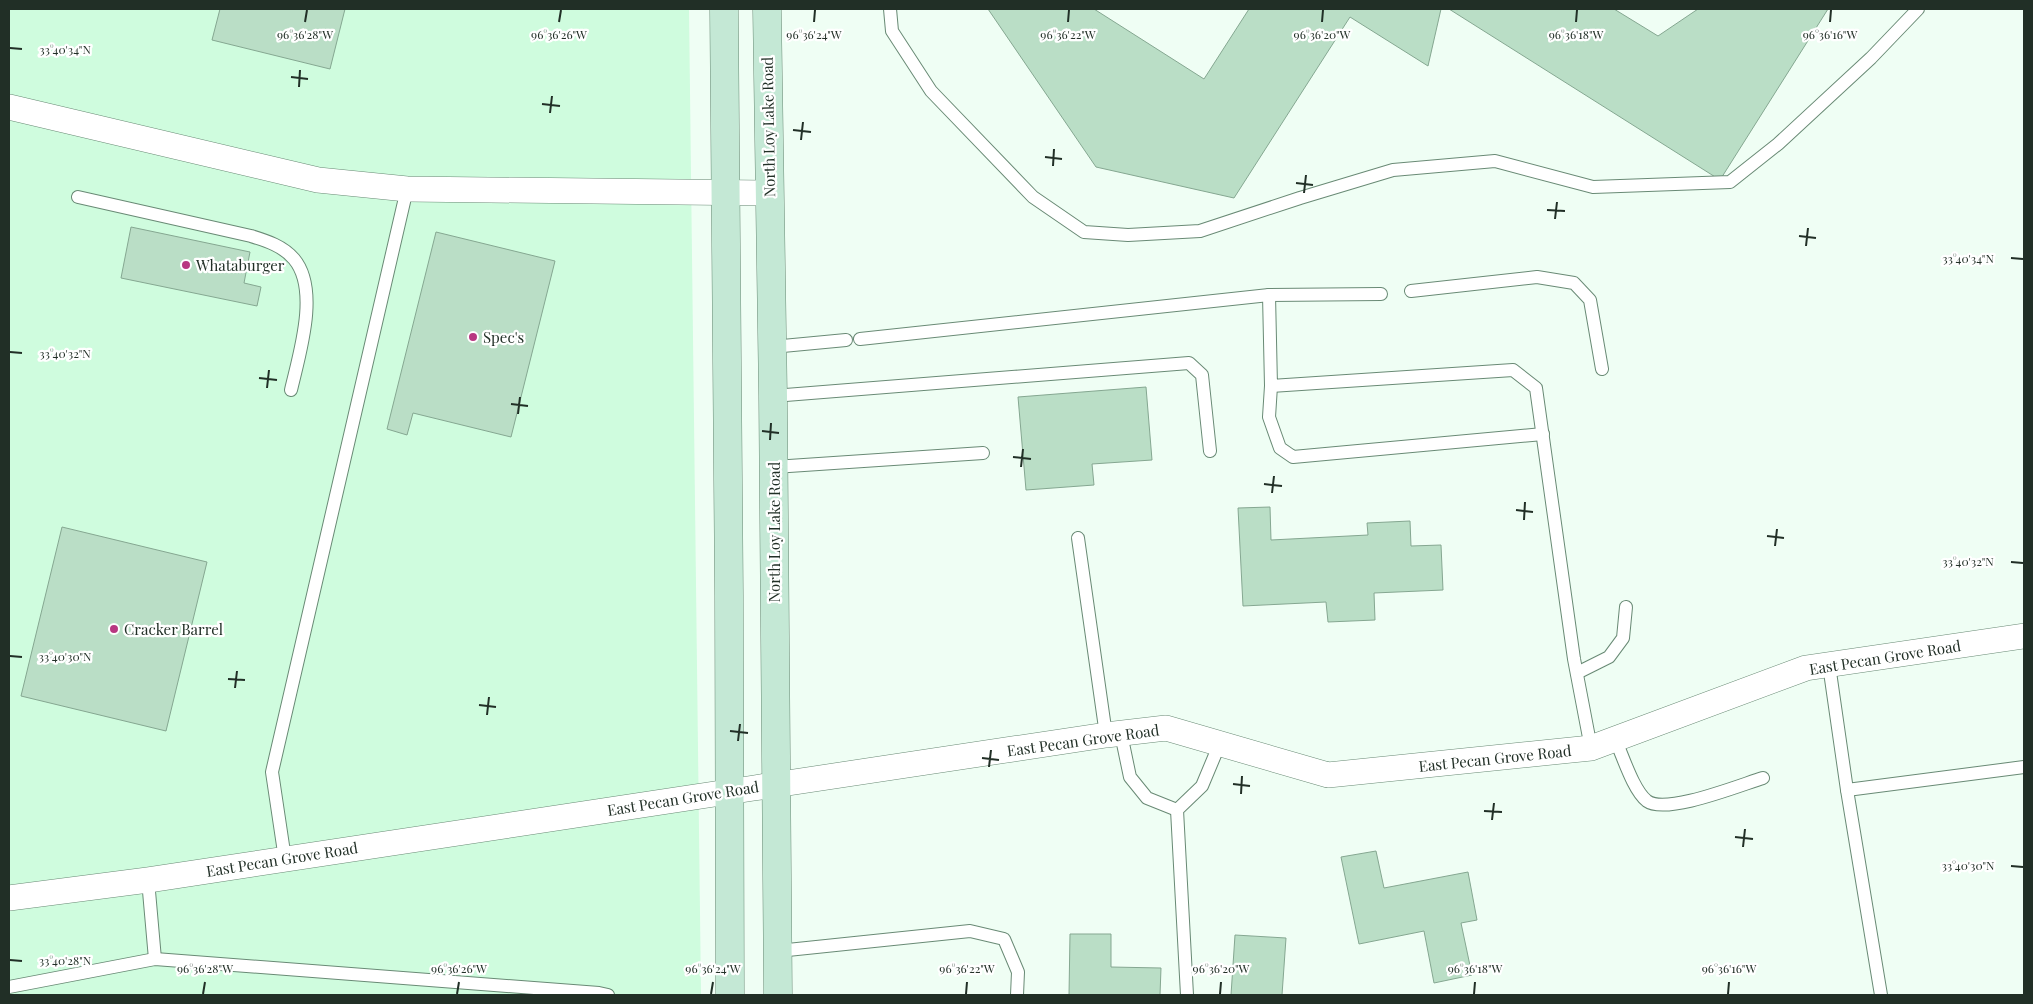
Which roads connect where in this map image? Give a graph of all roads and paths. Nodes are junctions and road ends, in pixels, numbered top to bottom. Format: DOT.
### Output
graph roads {
  1 [pos="724,9"];
  2 [pos="767,9"];
  3 [pos="890,9"];
  4 [pos="1918,9"];
  5 [pos="9,107"];
  6 [pos="407,189"];
  7 [pos="726,193"];
  8 [pos="769,194"];
  9 [pos="78,197"];
  10 [pos="1411,292"];
  11 [pos="1381,294"];
  12 [pos="1269,295"];
  13 [pos="860,339"];
  14 [pos="846,340"];
  15 [pos="772,348"];
  16 [pos="1602,369"];
  17 [pos="1270,386"];
  18 [pos="291,390"];
  19 [pos="773,396"];
  20 [pos="1543,434"];
  21 [pos="1210,451"];
  22 [pos="983,453"];
  23 [pos="774,467"];
  24 [pos="1078,538"];
  25 [pos="1626,607"];
  26 [pos="2024,636"];
  27 [pos="1829,665"];
  28 [pos="1577,673"];
  29 [pos="1113,734"];
  30 [pos="1615,739"];
  31 [pos="1220,744"];
  32 [pos="1592,748"];
  33 [pos="2024,767"];
  34 [pos="1763,778"];
  35 [pos="776,784"];
  36 [pos="1847,790"];
  37 [pos="730,792"];
  38 [pos="1177,810"];
  39 [pos="285,859"];
  40 [pos="148,880"];
  41 [pos="9,898"];
  42 [pos="778,951"];
  43 [pos="155,959"];
  44 [pos="9,987"];
  45 [pos="608,995"];
  46 [pos="730,995"];
  47 [pos="778,995"];
  48 [pos="1018,995"];
  49 [pos="1187,995"];
  50 [pos="1881,995"];
  1 -- 7 [label="main road"];
  2 -- 8 [label="main road, North Loy Lake Road"];
  3 -- 4 [label="lane"];
  5 -- 6 [label="street"];
  6 -- 7 [label="street"];
  6 -- 39 [label="lane"];
  7 -- 8 [label="street"];
  7 -- 37 [label="main road"];
  8 -- 15 [label="main road, North Loy Lake Road"];
  9 -- 18 [label="lane"];
  10 -- 16 [label="lane"];
  11 -- 12 [label="lane"];
  12 -- 13 [label="lane"];
  12 -- 17 [label="lane"];
  14 -- 15 [label="lane"];
  15 -- 19 [label="main road, North Loy Lake Road"];
  17 -- 20 [label="lane"];
  17 -- 20 [label="lane"];
  19 -- 21 [label="lane"];
  19 -- 23 [label="main road, North Loy Lake Road"];
  20 -- 28 [label="lane"];
  22 -- 23 [label="lane"];
  23 -- 35 [label="main road, North Loy Lake Road"];
  24 -- 29 [label="lane"];
  25 -- 28 [label="lane"];
  26 -- 27 [label="street, East Pecan Grove Road"];
  27 -- 30 [label="street, East Pecan Grove Road"];
  27 -- 36 [label="lane"];
  28 -- 32 [label="lane"];
  29 -- 31 [label="street, East Pecan Grove Road"];
  29 -- 35 [label="street, East Pecan Grove Road"];
  29 -- 38 [label="lane"];
  30 -- 32 [label="street, East Pecan Grove Road"];
  30 -- 34 [label="lane"];
  31 -- 32 [label="street, East Pecan Grove Road"];
  31 -- 38 [label="lane"];
  33 -- 36 [label="lane"];
  35 -- 37 [label="street, East Pecan Grove Road"];
  35 -- 42 [label="main road, North Loy Lake Road"];
  36 -- 50 [label="lane"];
  37 -- 39 [label="street, East Pecan Grove Road"];
  37 -- 46 [label="main road"];
  38 -- 49 [label="lane"];
  39 -- 40 [label="street, East Pecan Grove Road"];
  40 -- 41 [label="street, East Pecan Grove Road"];
  40 -- 43 [label="lane"];
  42 -- 47 [label="main road, North Loy Lake Road"];
  42 -- 48 [label="lane"];
  43 -- 44 [label="lane"];
  43 -- 45 [label="lane"];
}
